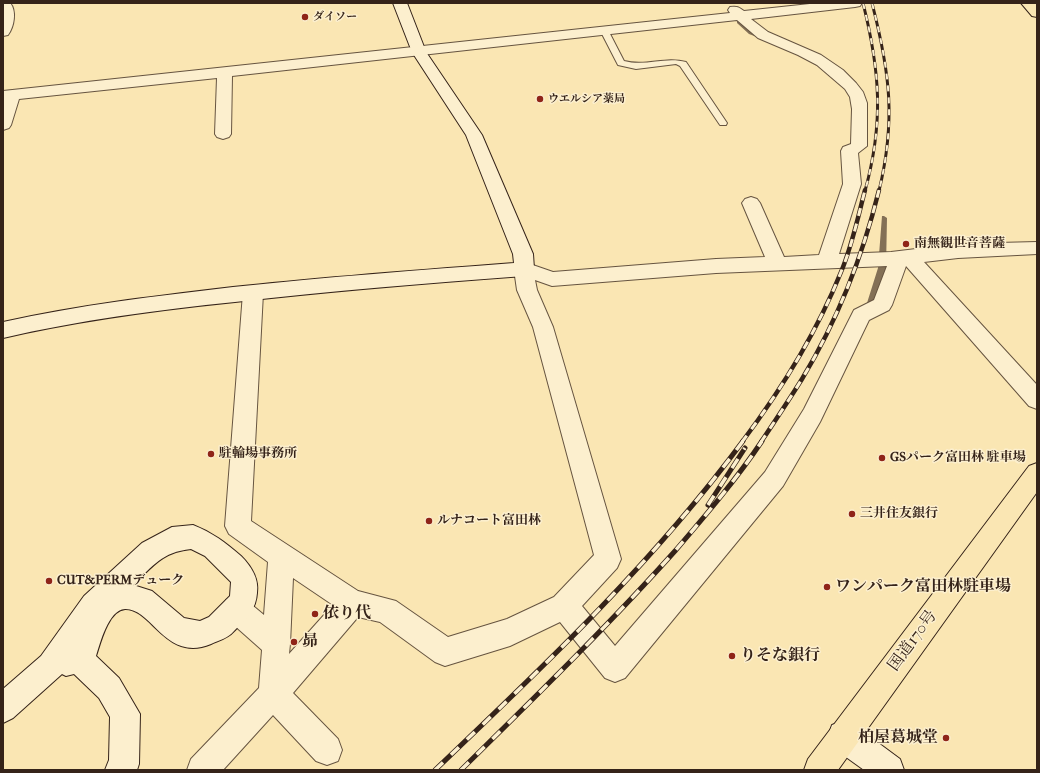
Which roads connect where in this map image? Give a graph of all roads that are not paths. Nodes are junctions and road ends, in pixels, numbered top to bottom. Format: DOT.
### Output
graph roads {
  1 [pos="400,3"];
  2 [pos="728,3"];
  3 [pos="855,3"];
  4 [pos="1028,3"];
  5 [pos="3,5"];
  6 [pos="1037,13"];
  7 [pos="742,17"];
  8 [pos="3,32"];
  9 [pos="604,32"];
  10 [pos="419,52"];
  11 [pos="225,73"];
  12 [pos="8,95"];
  13 [pos="723,123"];
  14 [pos="3,125"];
  15 [pos="223,134"];
  16 [pos="752,203"];
  17 [pos="1037,248"];
  18 [pos="893,258"];
  19 [pos="827,261"];
  20 [pos="777,263"];
  21 [pos="524,269"];
  22 [pos="253,293"];
  23 [pos="3,330"];
  24 [pos="1037,400"];
  25 [pos="1037,473"];
  26 [pos="281,556"];
  27 [pos="353,603"];
  28 [pos="564,606"];
  29 [pos="236,609"];
  30 [pos="276,644"];
  31 [pos="80,661"];
  32 [pos="51,666"];
  33 [pos="273,694"];
  34 [pos="3,708"];
  35 [pos="843,736"];
  36 [pos="326,750"];
  37 [pos="120,770"];
  38 [pos="202,770"];
  39 [pos="819,770"];
  40 [pos="889,770"];
  1 -- 10 [label="street"];
  2 -- 7 [label="street"];
  3 -- 7 [label="street"];
  4 -- 6 [label="highway"];
  5 -- 8 [label="street"];
  7 -- 9 [label="street"];
  7 -- 19 [label="street"];
  9 -- 10 [label="street"];
  9 -- 13 [label="lane"];
  10 -- 11 [label="street"];
  10 -- 21 [label="street"];
  11 -- 12 [label="street"];
  11 -- 15 [label="street"];
  12 -- 14 [label="street"];
  16 -- 20 [label="street"];
  17 -- 18 [label="street"];
  18 -- 19 [label="street"];
  18 -- 24 [label="street"];
  18 -- 28 [label="street"];
  19 -- 20 [label="street"];
  20 -- 21 [label="street"];
  21 -- 22 [label="street"];
  21 -- 28 [label="street"];
  22 -- 23 [label="street"];
  22 -- 26 [label="street"];
  25 -- 35 [label="highway, 国道170号"];
  26 -- 27 [label="street"];
  26 -- 30 [label="street"];
  27 -- 28 [label="street"];
  27 -- 33 [label="street"];
  29 -- 30 [label="street"];
  29 -- 31 [label="street"];
  29 -- 32 [label="street"];
  30 -- 33 [label="street"];
  31 -- 32 [label="street"];
  31 -- 37 [label="street"];
  32 -- 34 [label="street"];
  33 -- 36 [label="street"];
  33 -- 38 [label="street"];
  35 -- 39 [label="highway, 国道170号"];
  35 -- 40 [label="street"];
}
